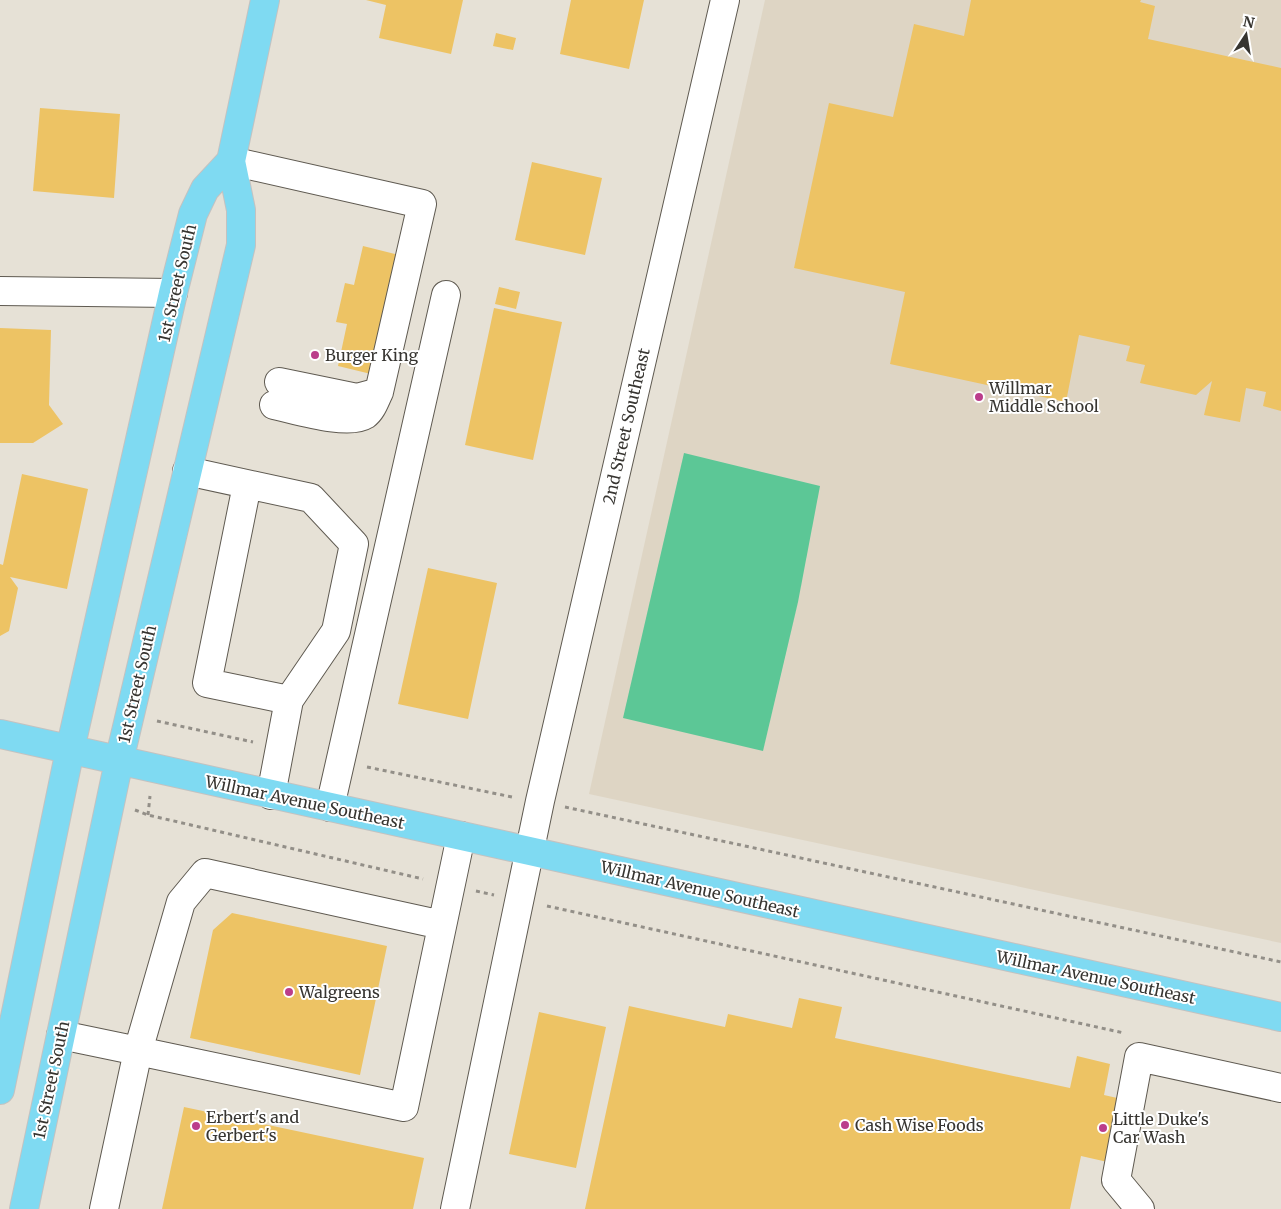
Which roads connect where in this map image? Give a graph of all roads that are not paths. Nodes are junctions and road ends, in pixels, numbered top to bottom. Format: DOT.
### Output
graph roads {
  1 [pos="265,0"];
  2 [pos="725,0"];
  3 [pos="231,161"];
  4 [pos="0,291"];
  5 [pos="173,294"];
  6 [pos="446,295"];
  7 [pos="276,394"];
  8 [pos="187,471"];
  9 [pos="247,485"];
  10 [pos="289,700"];
  11 [pos="0,734"];
  12 [pos="70,750"];
  13 [pos="119,761"];
  14 [pos="271,795"];
  15 [pos="330,807"];
  16 [pos="461,836"];
  17 [pos="530,851"];
  18 [pos="442,925"];
  19 [pos="1281,1018"];
  20 [pos="61,1034"];
  21 [pos="138,1051"];
  22 [pos="1281,1088"];
  23 [pos="0,1090"];
  24 [pos="24,1209"];
  25 [pos="104,1209"];
  26 [pos="455,1209"];
  27 [pos="1140,1209"];
  1 -- 3 [label="main road, 1st Street South"];
  2 -- 17 [label="street, 2nd Street Southeast"];
  3 -- 5 [label="main road, 1st Street South"];
  3 -- 7 [label="street"];
  3 -- 8 [label="main road, 1st Street South"];
  4 -- 5 [label="street"];
  5 -- 12 [label="main road, 1st Street South"];
  6 -- 15 [label="street"];
  8 -- 9 [label="street"];
  8 -- 13 [label="main road, 1st Street South"];
  9 -- 10 [label="street"];
  9 -- 10 [label="street"];
  10 -- 14 [label="street"];
  11 -- 12 [label="main road, Willmar Avenue Southeast"];
  12 -- 13 [label="main road, Willmar Avenue Southeast"];
  12 -- 23 [label="main road, 1st Street South"];
  13 -- 14 [label="main road, Willmar Avenue Southeast"];
  13 -- 20 [label="main road, 1st Street South"];
  14 -- 15 [label="main road, Willmar Avenue Southeast"];
  15 -- 16 [label="main road, Willmar Avenue Southeast"];
  16 -- 17 [label="main road, Willmar Avenue Southeast"];
  16 -- 18 [label="street"];
  17 -- 19 [label="main road, Willmar Avenue Southeast"];
  17 -- 26 [label="street, 2nd Street Southeast"];
  18 -- 21 [label="street"];
  18 -- 21 [label="street"];
  20 -- 21 [label="street"];
  20 -- 24 [label="main road, 1st Street South"];
  21 -- 25 [label="street"];
  22 -- 27 [label="street"];
}
